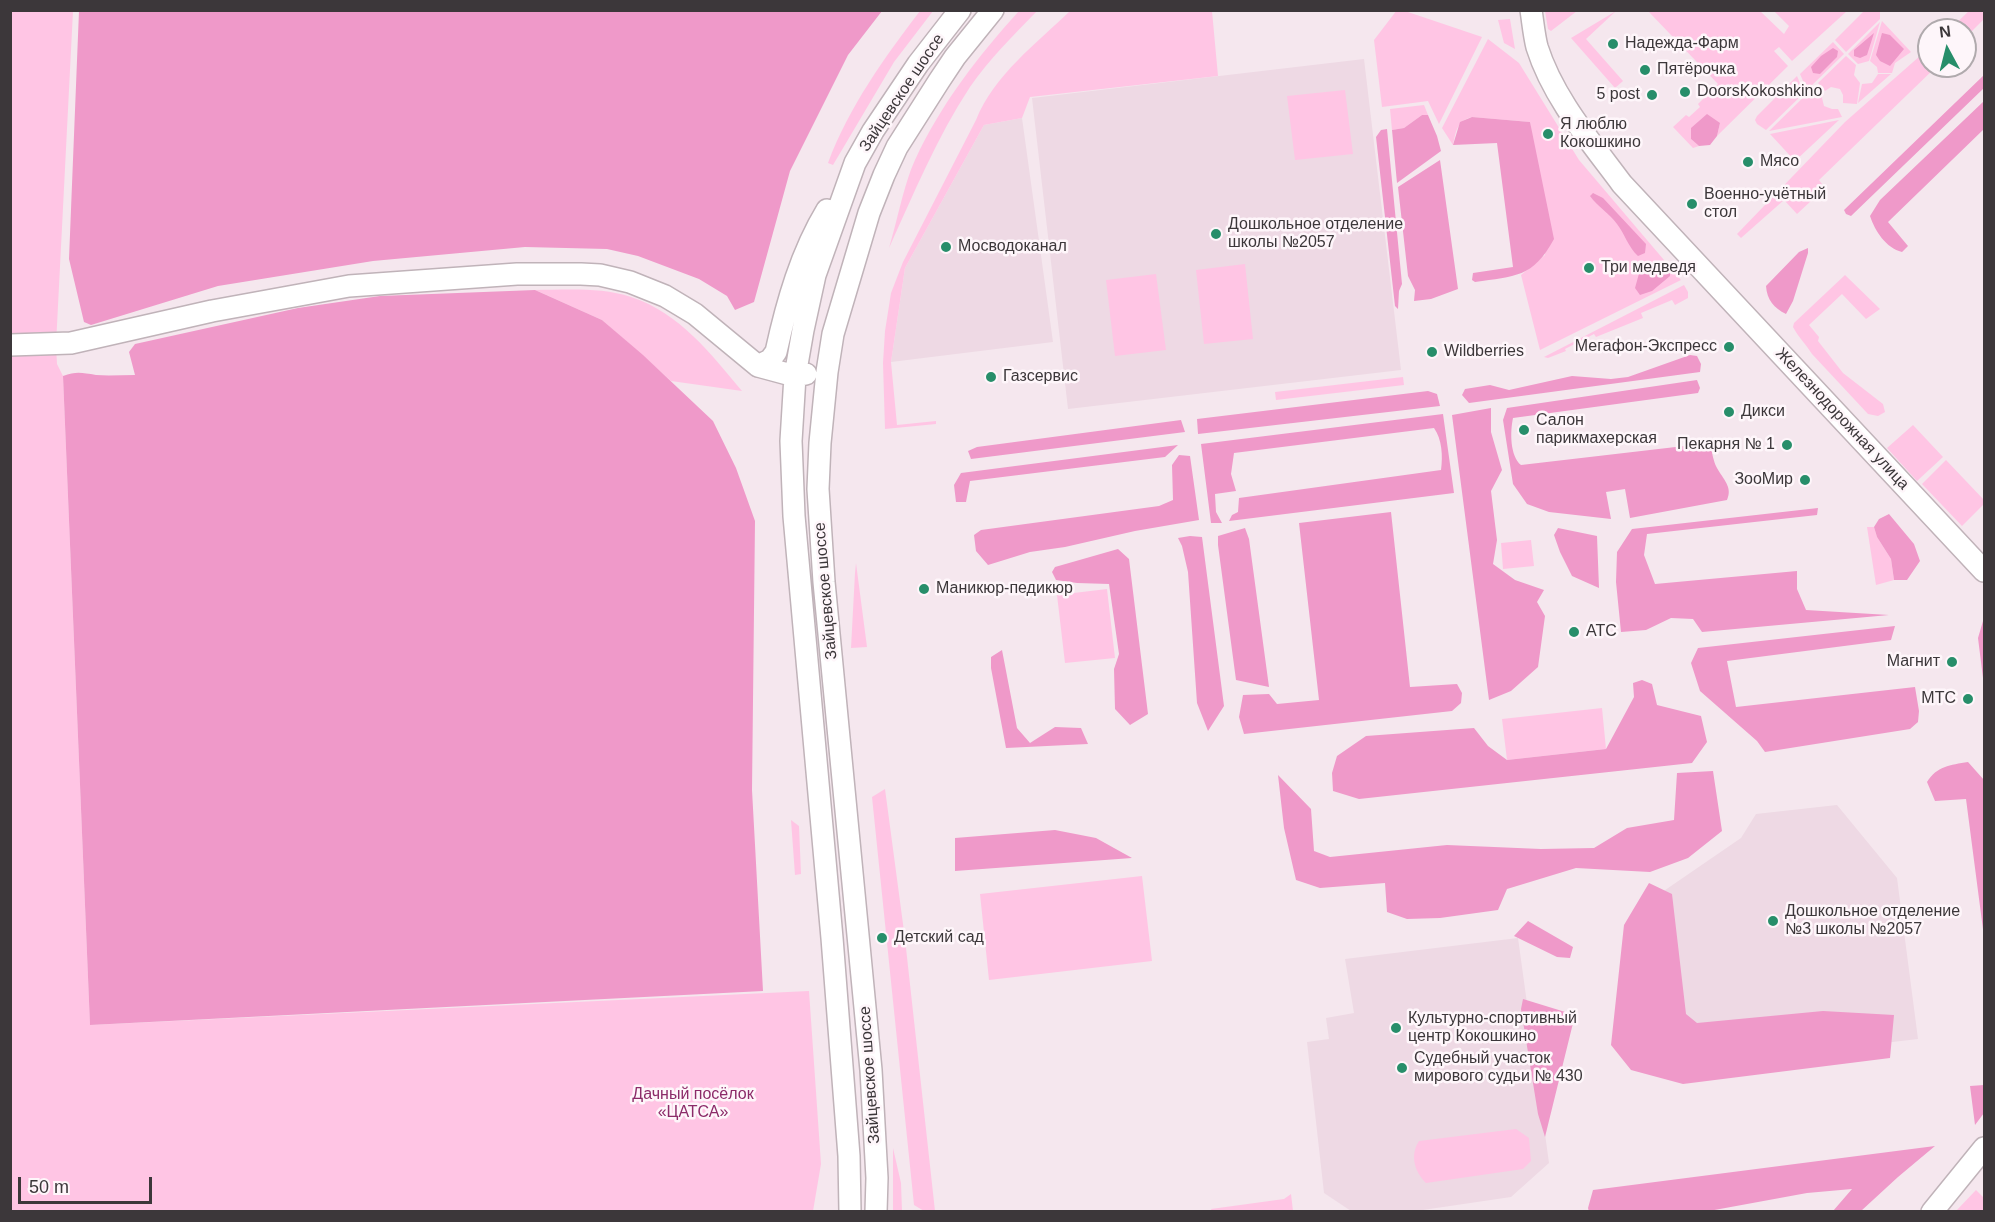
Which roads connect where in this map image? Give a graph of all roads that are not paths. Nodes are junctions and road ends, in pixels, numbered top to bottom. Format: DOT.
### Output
graph roads {
  1 [pos="960,10"];
  2 [pos="993,10"];
  3 [pos="1531,10"];
  4 [pos="855,163"];
  5 [pos="833,334"];
  6 [pos="10,345"];
  7 [pos="758,366"];
  8 [pos="795,376"];
  9 [pos="818,489"];
  10 [pos="1984,572"];
  11 [pos="1984,1148"];
  12 [pos="850,1212"];
  13 [pos="876,1212"];
  14 [pos="1932,1212"];
  1 -- 4 [label="main road, Зайцевское шоссе"];
  2 -- 5 [label="main road, Зайцевское шоссе"];
  3 -- 10 [label="main road, Железнодорожная улица"];
  4 -- 7 [label="main road"];
  4 -- 8 [label="main road, Зайцевское шоссе"];
  5 -- 8 [label="main road"];
  5 -- 9 [label="main road, Зайцевское шоссе"];
  6 -- 7 [label="main road"];
  7 -- 8 [label="main road"];
  8 -- 9 [label="main road"];
  8 -- 12 [label="main road, Зайцевское шоссе"];
  9 -- 13 [label="main road, Зайцевское шоссе"];
  11 -- 14 [label="main road"];
}
